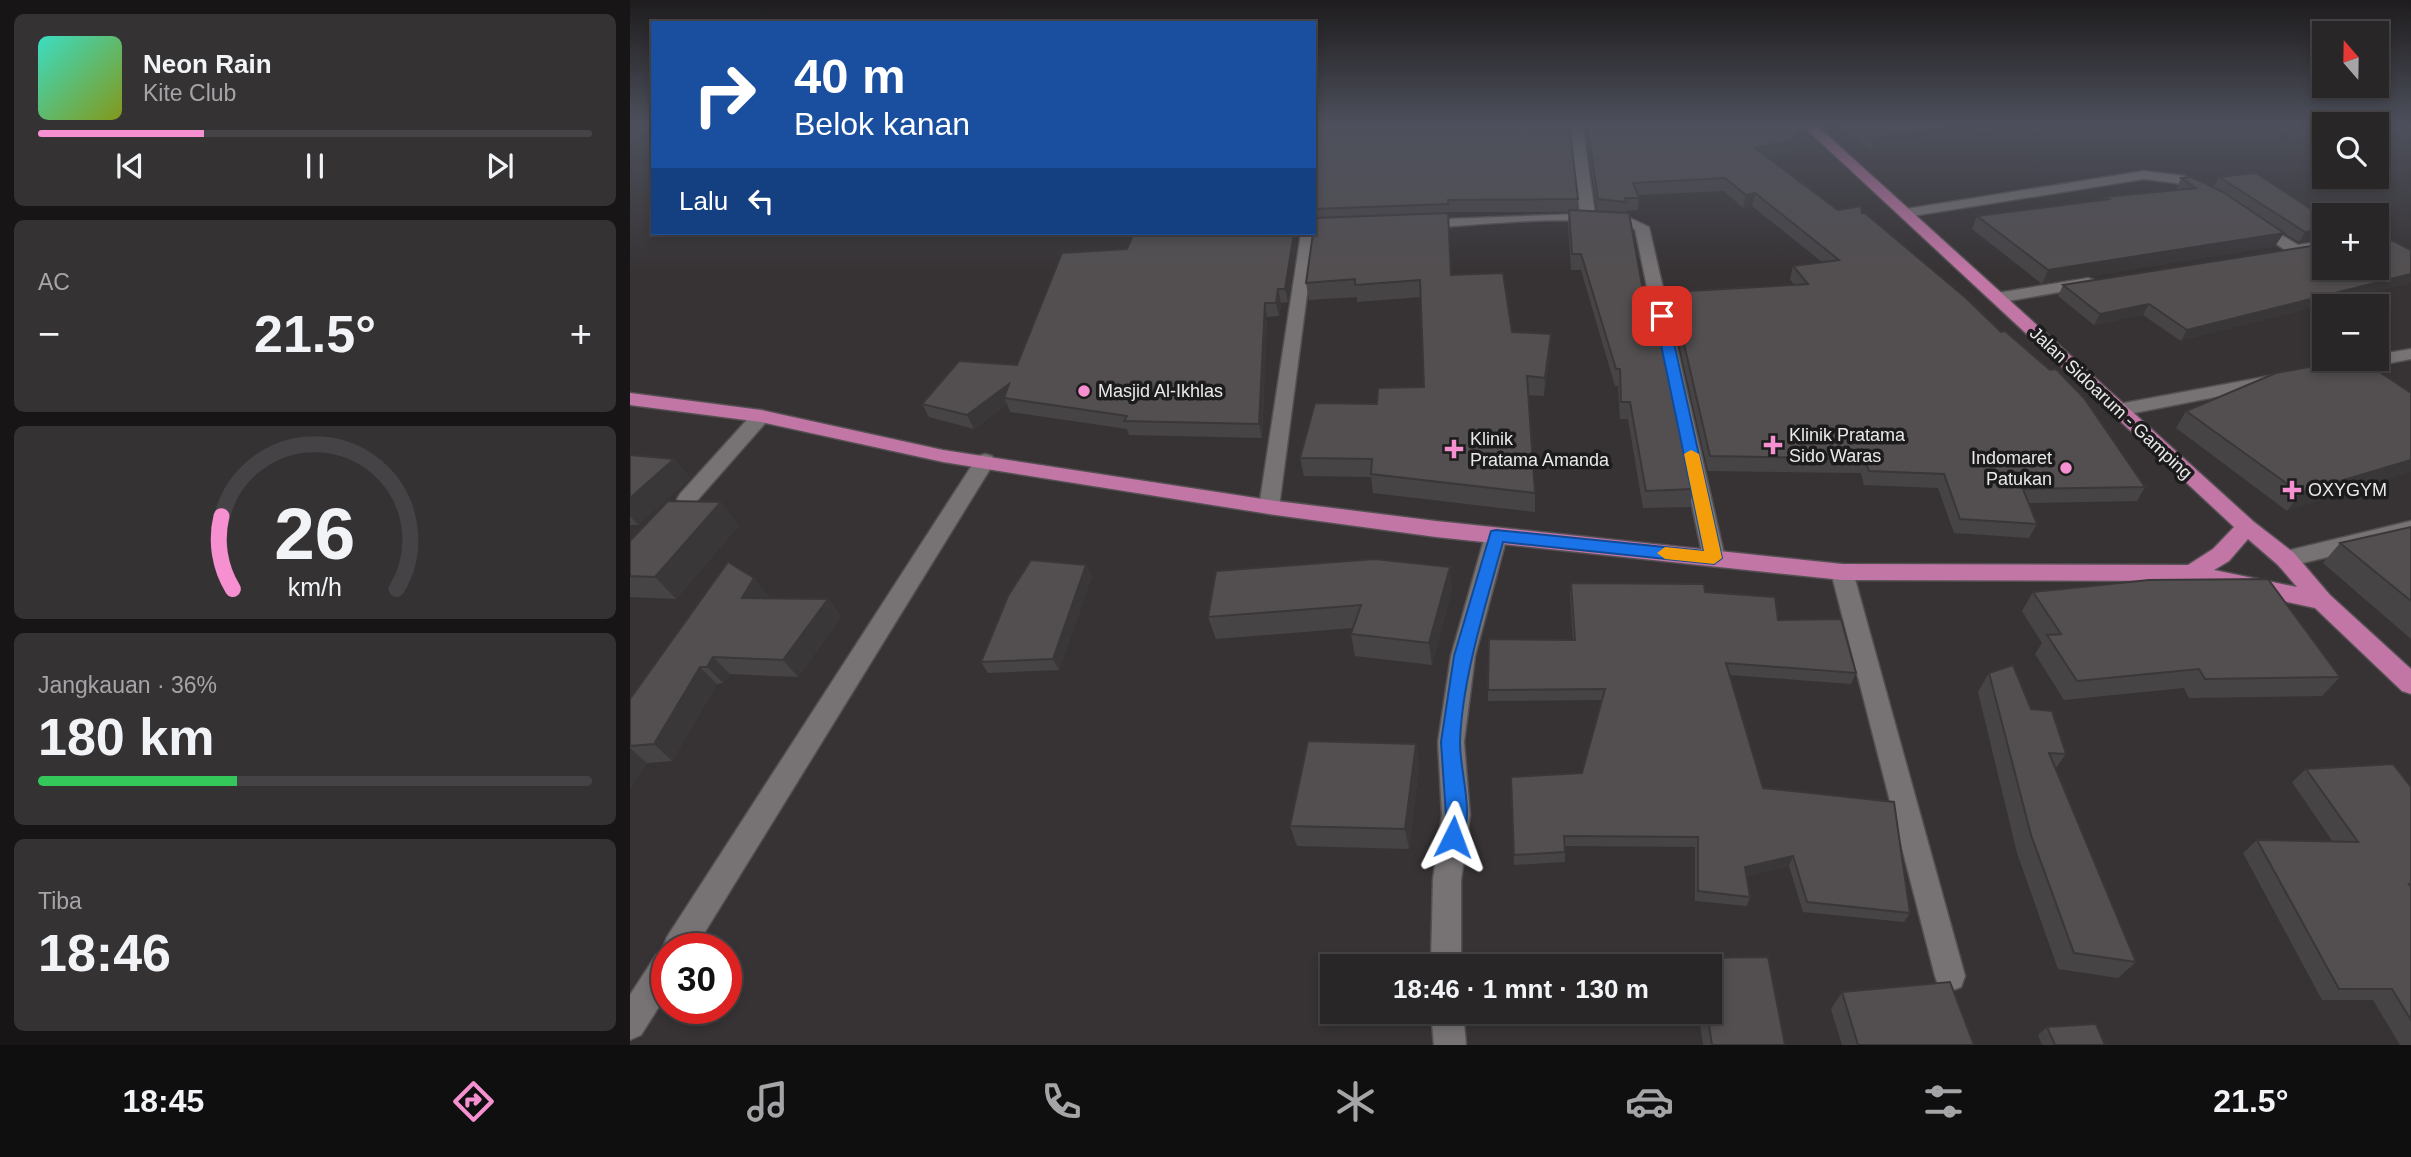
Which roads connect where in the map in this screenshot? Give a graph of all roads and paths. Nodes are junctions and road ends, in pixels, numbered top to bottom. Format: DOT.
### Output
graph roads {
  1 [pos="1582,173"];
  2 [pos="1861,173"];
  3 [pos="2219,199"];
  4 [pos="1906,213"];
  5 [pos="2241,214"];
  6 [pos="1588,218"];
  7 [pos="1410,224"];
  8 [pos="1308,235"];
  9 [pos="2312,248"];
  10 [pos="2295,250"];
  11 [pos="2267,254"];
  12 [pos="2105,281"];
  13 [pos="1997,298"];
  14 [pos="2411,354"];
  15 [pos="2319,372"];
  16 [pos="2292,377"];
  17 [pos="630,399"];
  18 [pos="2119,410"];
  19 [pos="761,416"];
  20 [pos="985,461"];
  21 [pos="687,499"];
  22 [pos="1269,507"];
  23 [pos="2247,527"];
  24 [pos="2411,529"];
  25 [pos="1496,536"];
  26 [pos="1714,558"];
  27 [pos="2286,559"];
  28 [pos="1842,572"];
  29 [pos="2192,573"];
  30 [pos="2322,601"];
  31 [pos="2411,684"];
  32 [pos="687,933"];
  33 [pos="1446,954"];
  34 [pos="1950,976"];
  35 [pos="651,991"];
  36 [pos="630,1024"];
  37 [pos="1448,1024"];
  38 [pos="1450,1045"];
  1 -- 6 [label="street"];
  2 -- 4 [label="main road, Jalan Sidoarum - Gamping"];
  3 -- 4 [label="street"];
  4 -- 13 [label="main road, Jalan Sidoarum - Gamping"];
  5 -- 10 [label="street"];
  6 -- 7 [label="street"];
  6 -- 26 [label="street"];
  8 -- 22 [label="street"];
  9 -- 10 [label="street"];
  10 -- 11 [label="street"];
  12 -- 13 [label="street"];
  13 -- 18 [label="main road, Jalan Sidoarum - Gamping"];
  14 -- 15 [label="street"];
  16 -- 18 [label="street"];
  17 -- 19 [label="main road"];
  18 -- 23 [label="main road, Jalan Sidoarum - Gamping"];
  19 -- 20 [label="main road"];
  19 -- 21 [label="street"];
  20 -- 22 [label="main road"];
  20 -- 32 [label="street"];
  22 -- 25 [label="main road"];
  23 -- 27 [label="main road, Jalan Sidoarum - Gamping"];
  23 -- 29 [label="main road"];
  24 -- 27 [label="street"];
  25 -- 26 [label="main road"];
  25 -- 33 [label="street"];
  26 -- 28 [label="main road"];
  27 -- 30 [label="main road, Jalan Sidoarum - Gamping"];
  28 -- 29 [label="main road"];
  28 -- 34 [label="street"];
  29 -- 30 [label="main road"];
  30 -- 31 [label="main road, Jalan Sidoarum - Gamping"];
  35 -- 36 [label="street"];
  37 -- 38 [label="street"];
}
